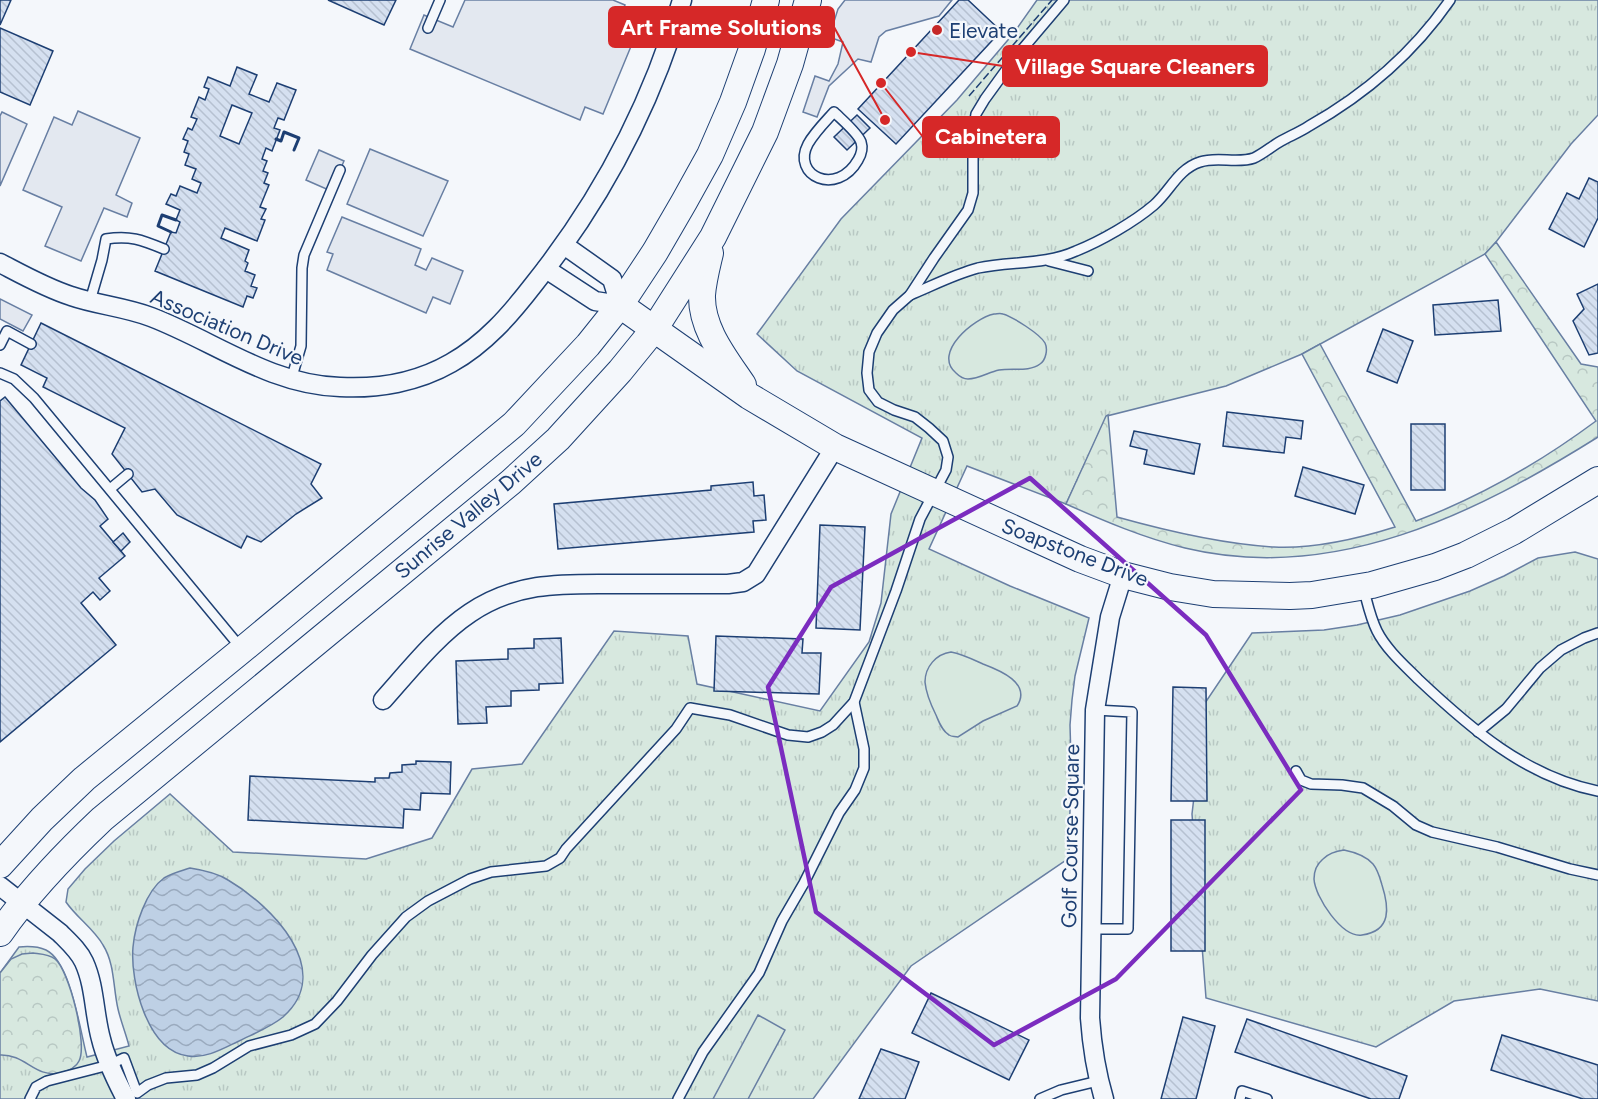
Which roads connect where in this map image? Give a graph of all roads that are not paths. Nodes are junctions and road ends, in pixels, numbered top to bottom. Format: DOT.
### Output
graph roads {
  1 [pos="440,0"];
  2 [pos="682,0"];
  3 [pos="766,0"];
  4 [pos="808,0"];
  5 [pos="1064,0"];
  6 [pos="1450,0"];
  7 [pos="428,28"];
  8 [pos="834,112"];
  9 [pos="340,170"];
  10 [pos="713,237"];
  11 [pos="564,245"];
  12 [pos="164,249"];
  13 [pos="1047,261"];
  14 [pos="0,264"];
  15 [pos="546,269"];
  16 [pos="1088,271"];
  17 [pos="910,295"];
  18 [pos="90,301"];
  19 [pos="620,305"];
  20 [pos="655,328"];
  21 [pos="31,344"];
  22 [pos="0,345"];
  23 [pos="0,373"];
  24 [pos="291,380"];
  25 [pos="749,396"];
  26 [pos="835,447"];
  27 [pos="128,474"];
  28 [pos="1598,480"];
  29 [pos="110,489"];
  30 [pos="934,493"];
  31 [pos="1123,575"];
  32 [pos="1363,587"];
  33 [pos="1598,633"];
  34 [pos="243,650"];
  35 [pos="383,700"];
  36 [pos="854,702"];
  37 [pos="1095,710"];
  38 [pos="1478,732"];
  39 [pos="1296,771"];
  40 [pos="1598,791"];
  41 [pos="0,865"];
  42 [pos="1598,875"];
  43 [pos="0,886"];
  44 [pos="23,903"];
  45 [pos="1090,928"];
  46 [pos="0,933"];
  47 [pos="117,1062"];
  48 [pos="1098,1081"];
  49 [pos="132,1096"];
  50 [pos="30,1099"];
  51 [pos="678,1099"];
  52 [pos="1040,1099"];
  53 [pos="1104,1099"];
  54 [pos="1239,1099"];
  55 [pos="1267,1099"];
  1 -- 7 [label="lane"];
  2 -- 11 [label="street, Association Drive"];
  3 -- 19 [label="main road, Sunrise Valley Drive"];
  4 -- 10 [label="main road, Sunrise Valley Drive"];
  5 -- 17 [label="lane"];
  6 -- 13 [label="lane"];
  8 -- 8 [label="lane"];
  9 -- 24 [label="lane"];
  10 -- 20 [label="main road, Sunrise Valley Drive"];
  10 -- 25 [label="main road"];
  11 -- 15 [label="street, Association Drive"];
  11 -- 19 [label="street"];
  12 -- 18 [label="lane"];
  13 -- 16 [label="lane"];
  13 -- 17 [label="lane"];
  14 -- 18 [label="street, Association Drive"];
  15 -- 19 [label="street"];
  15 -- 24 [label="street, Association Drive"];
  17 -- 30 [label="lane"];
  18 -- 24 [label="street, Association Drive"];
  19 -- 20 [label="main road, Soapstone Drive"];
  19 -- 34 [label="main road, Sunrise Valley Drive"];
  20 -- 25 [label="main road, Soapstone Drive"];
  20 -- 44 [label="main road, Sunrise Valley Drive"];
  21 -- 22 [label="lane"];
  23 -- 29 [label="lane"];
  25 -- 26 [label="main road, Soapstone Drive"];
  26 -- 30 [label="main road, Soapstone Drive"];
  26 -- 35 [label="street"];
  27 -- 29 [label="lane"];
  28 -- 32 [label="main road, Soapstone Drive"];
  29 -- 34 [label="lane"];
  30 -- 31 [label="main road, Soapstone Drive"];
  30 -- 36 [label="lane"];
  31 -- 32 [label="main road, Soapstone Drive"];
  31 -- 37 [label="street, Golf Course Square"];
  32 -- 38 [label="lane"];
  33 -- 38 [label="lane"];
  34 -- 41 [label="main road, Sunrise Valley Drive"];
  36 -- 49 [label="lane"];
  36 -- 51 [label="lane"];
  37 -- 45 [label="street, Golf Course Square"];
  37 -- 45 [label="lane"];
  38 -- 40 [label="lane"];
  39 -- 42 [label="lane"];
  43 -- 44 [label="street"];
  44 -- 46 [label="main road, Sunrise Valley Drive"];
  44 -- 47 [label="street"];
  45 -- 48 [label="street, Golf Course Square"];
  47 -- 49 [label="street"];
  47 -- 50 [label="lane"];
  48 -- 52 [label="lane"];
  48 -- 53 [label="street, Golf Course Square"];
  54 -- 55 [label="lane"];
}
